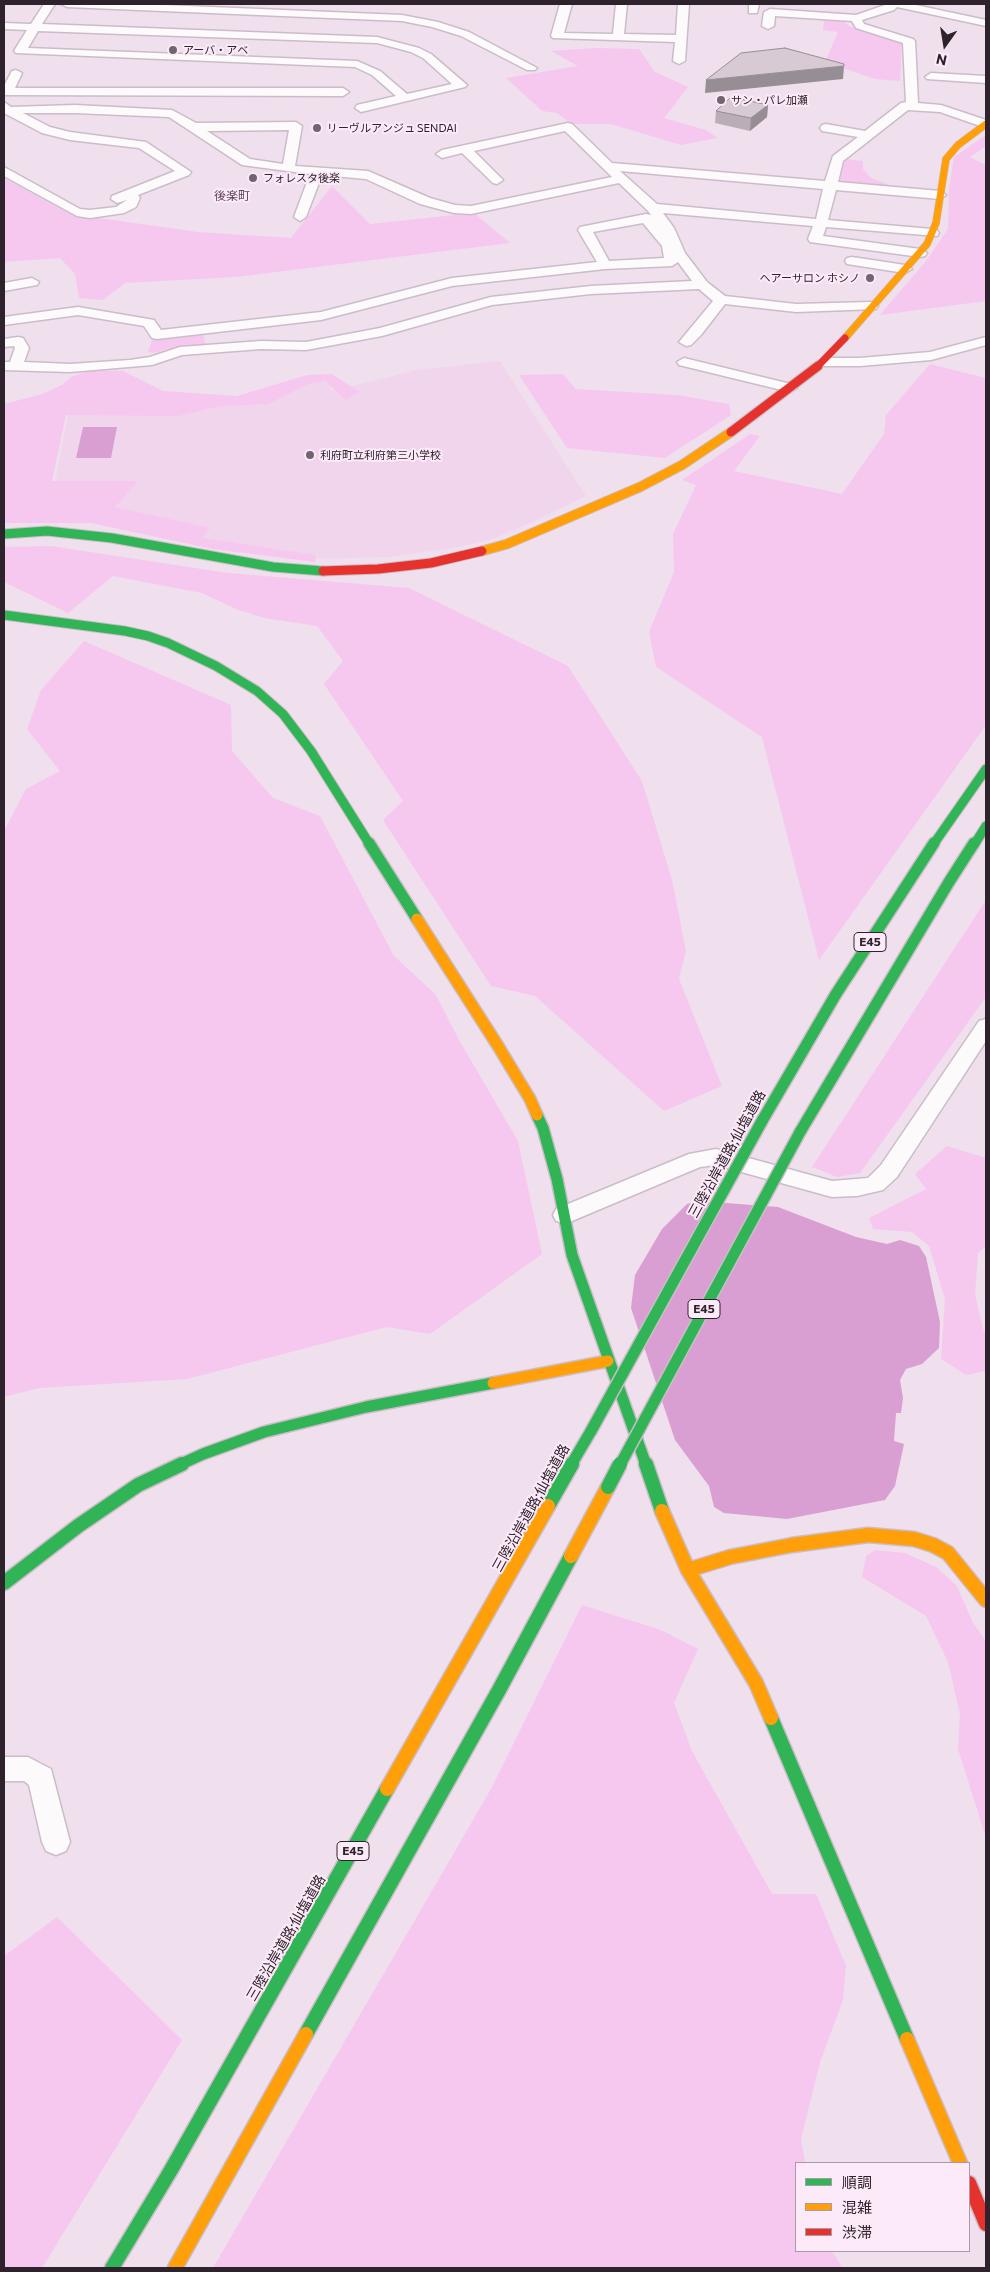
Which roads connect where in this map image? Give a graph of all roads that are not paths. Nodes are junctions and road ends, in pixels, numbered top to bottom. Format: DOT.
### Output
graph roads {
  1 [pos="49,4"];
  2 [pos="67,4"];
  3 [pos="566,4"];
  4 [pos="622,4"];
  5 [pos="684,4"];
  6 [pos="858,4"];
  7 [pos="895,4"];
  8 [pos="214,7"];
  9 [pos="295,8"];
  10 [pos="263,11"];
  11 [pos="880,11"];
  12 [pos="856,18"];
  13 [pos="986,23"];
  14 [pos="4,26"];
  15 [pos="768,26"];
  16 [pos="34,27"];
  17 [pos="618,37"];
  18 [pos="680,39"];
  19 [pos="247,47"];
  20 [pos="679,61"];
  21 [pos="532,68"];
  22 [pos="16,73"];
  23 [pos="931,77"];
  24 [pos="74,78"];
  25 [pos="207,79"];
  26 [pos="986,80"];
  27 [pos="5,92"];
  28 [pos="343,92"];
  29 [pos="67,93"];
  30 [pos="201,93"];
  31 [pos="404,98"];
  32 [pos="912,106"];
  33 [pos="6,108"];
  34 [pos="361,108"];
  35 [pos="986,124"];
  36 [pos="194,127"];
  37 [pos="826,128"];
  38 [pos="867,136"];
  39 [pos="465,149"];
  40 [pos="442,154"];
  41 [pos="608,166"];
  42 [pos="288,169"];
  43 [pos="4,171"];
  44 [pos="317,172"];
  45 [pos="621,179"];
  46 [pos="497,180"];
  47 [pos="830,185"];
  48 [pos="137,191"];
  49 [pos="940,195"];
  50 [pos="117,199"];
  51 [pos="653,208"];
  52 [pos="300,217"];
  53 [pos="821,224"];
  54 [pos="932,233"];
  55 [pos="920,253"];
  56 [pos="852,261"];
  57 [pos="605,266"];
  58 [pos="580,268"];
  59 [pos="905,269"];
  60 [pos="32,282"];
  61 [pos="702,285"];
  62 [pos="4,287"];
  63 [pos="591,290"];
  64 [pos="721,300"];
  65 [pos="871,306"];
  66 [pos="4,321"];
  67 [pos="686,342"];
  68 [pos="986,342"];
  69 [pos="4,343"];
  70 [pos="684,362"];
  71 [pos="824,362"];
  72 [pos="10,366"];
  73 [pos="790,388"];
  74 [pos="4,534"];
  75 [pos="4,615"];
  76 [pos="986,769"];
  77 [pos="986,826"];
  78 [pos="986,1026"];
  79 [pos="564,1215"];
  80 [pos="608,1361"];
  81 [pos="688,1570"];
  82 [pos="4,1583"];
  83 [pos="986,1600"];
  84 [pos="4,1769"];
  85 [pos="56,1842"];
  86 [pos="960,2162"];
  87 [pos="970,2186"];
  88 [pos="986,2224"];
  89 [pos="112,2268"];
  90 [pos="175,2268"];
  1 -- 16 [label="street"];
  2 -- 8 [label="street"];
  3 -- 17 [label="street"];
  4 -- 17 [label="street"];
  5 -- 18 [label="street"];
  6 -- 11 [label="street"];
  7 -- 11 [label="street"];
  7 -- 13 [label="street"];
  8 -- 10 [label="street"];
  9 -- 10 [label="street"];
  9 -- 21 [label="street"];
  10 -- 19 [label="street"];
  11 -- 12 [label="street"];
  12 -- 15 [label="street"];
  12 -- 32 [label="street"];
  14 -- 16 [label="street"];
  16 -- 19 [label="street"];
  16 -- 19 [label="street"];
  17 -- 18 [label="street"];
  18 -- 20 [label="street"];
  19 -- 31 [label="street"];
  19 -- 31 [label="street"];
  22 -- 27 [label="street"];
  23 -- 26 [label="street"];
  24 -- 29 [label="street"];
  25 -- 30 [label="street"];
  27 -- 29 [label="street"];
  28 -- 30 [label="street"];
  29 -- 30 [label="street"];
  31 -- 34 [label="street"];
  32 -- 35 [label="street"];
  32 -- 38 [label="street"];
  33 -- 36 [label="street"];
  33 -- 48 [label="street"];
  35 -- 49 [label="main road"];
  36 -- 42 [label="street"];
  36 -- 42 [label="street"];
  37 -- 38 [label="street"];
  38 -- 47 [label="street"];
  39 -- 40 [label="street"];
  39 -- 41 [label="street"];
  39 -- 46 [label="street"];
  41 -- 45 [label="street"];
  41 -- 47 [label="street"];
  42 -- 44 [label="street"];
  43 -- 48 [label="street"];
  44 -- 45 [label="street"];
  44 -- 52 [label="street"];
  45 -- 51 [label="street"];
  47 -- 49 [label="street"];
  47 -- 53 [label="street"];
  48 -- 50 [label="street"];
  49 -- 54 [label="main road"];
  51 -- 53 [label="street"];
  51 -- 61 [label="street"];
  53 -- 54 [label="street"];
  53 -- 55 [label="street"];
  54 -- 55 [label="main road"];
  55 -- 59 [label="main road"];
  56 -- 59 [label="street"];
  57 -- 57 [label="street"];
  57 -- 58 [label="street"];
  58 -- 63 [label="street"];
  58 -- 66 [label="street"];
  59 -- 65 [label="main road"];
  60 -- 62 [label="street"];
  61 -- 63 [label="street"];
  61 -- 64 [label="street"];
  63 -- 72 [label="street"];
  64 -- 65 [label="street"];
  64 -- 67 [label="street"];
  65 -- 71 [label="main road"];
  68 -- 71 [label="street"];
  69 -- 72 [label="street"];
  70 -- 73 [label="street"];
  71 -- 73 [label="main road"];
  73 -- 74 [label="main road"];
  75 -- 79 [label="main road"];
  76 -- 89 [label="main road, 三陸沿岸道路;仙塩道路 / E45, bridge"];
  77 -- 90 [label="main road, E45, bridge"];
  78 -- 79 [label="street"];
  79 -- 80 [label="main road"];
  80 -- 81 [label="main road"];
  80 -- 82 [label="main road"];
  81 -- 83 [label="main road"];
  81 -- 86 [label="main road"];
  84 -- 85 [label="street"];
  87 -- 88 [label="main road"];
}
